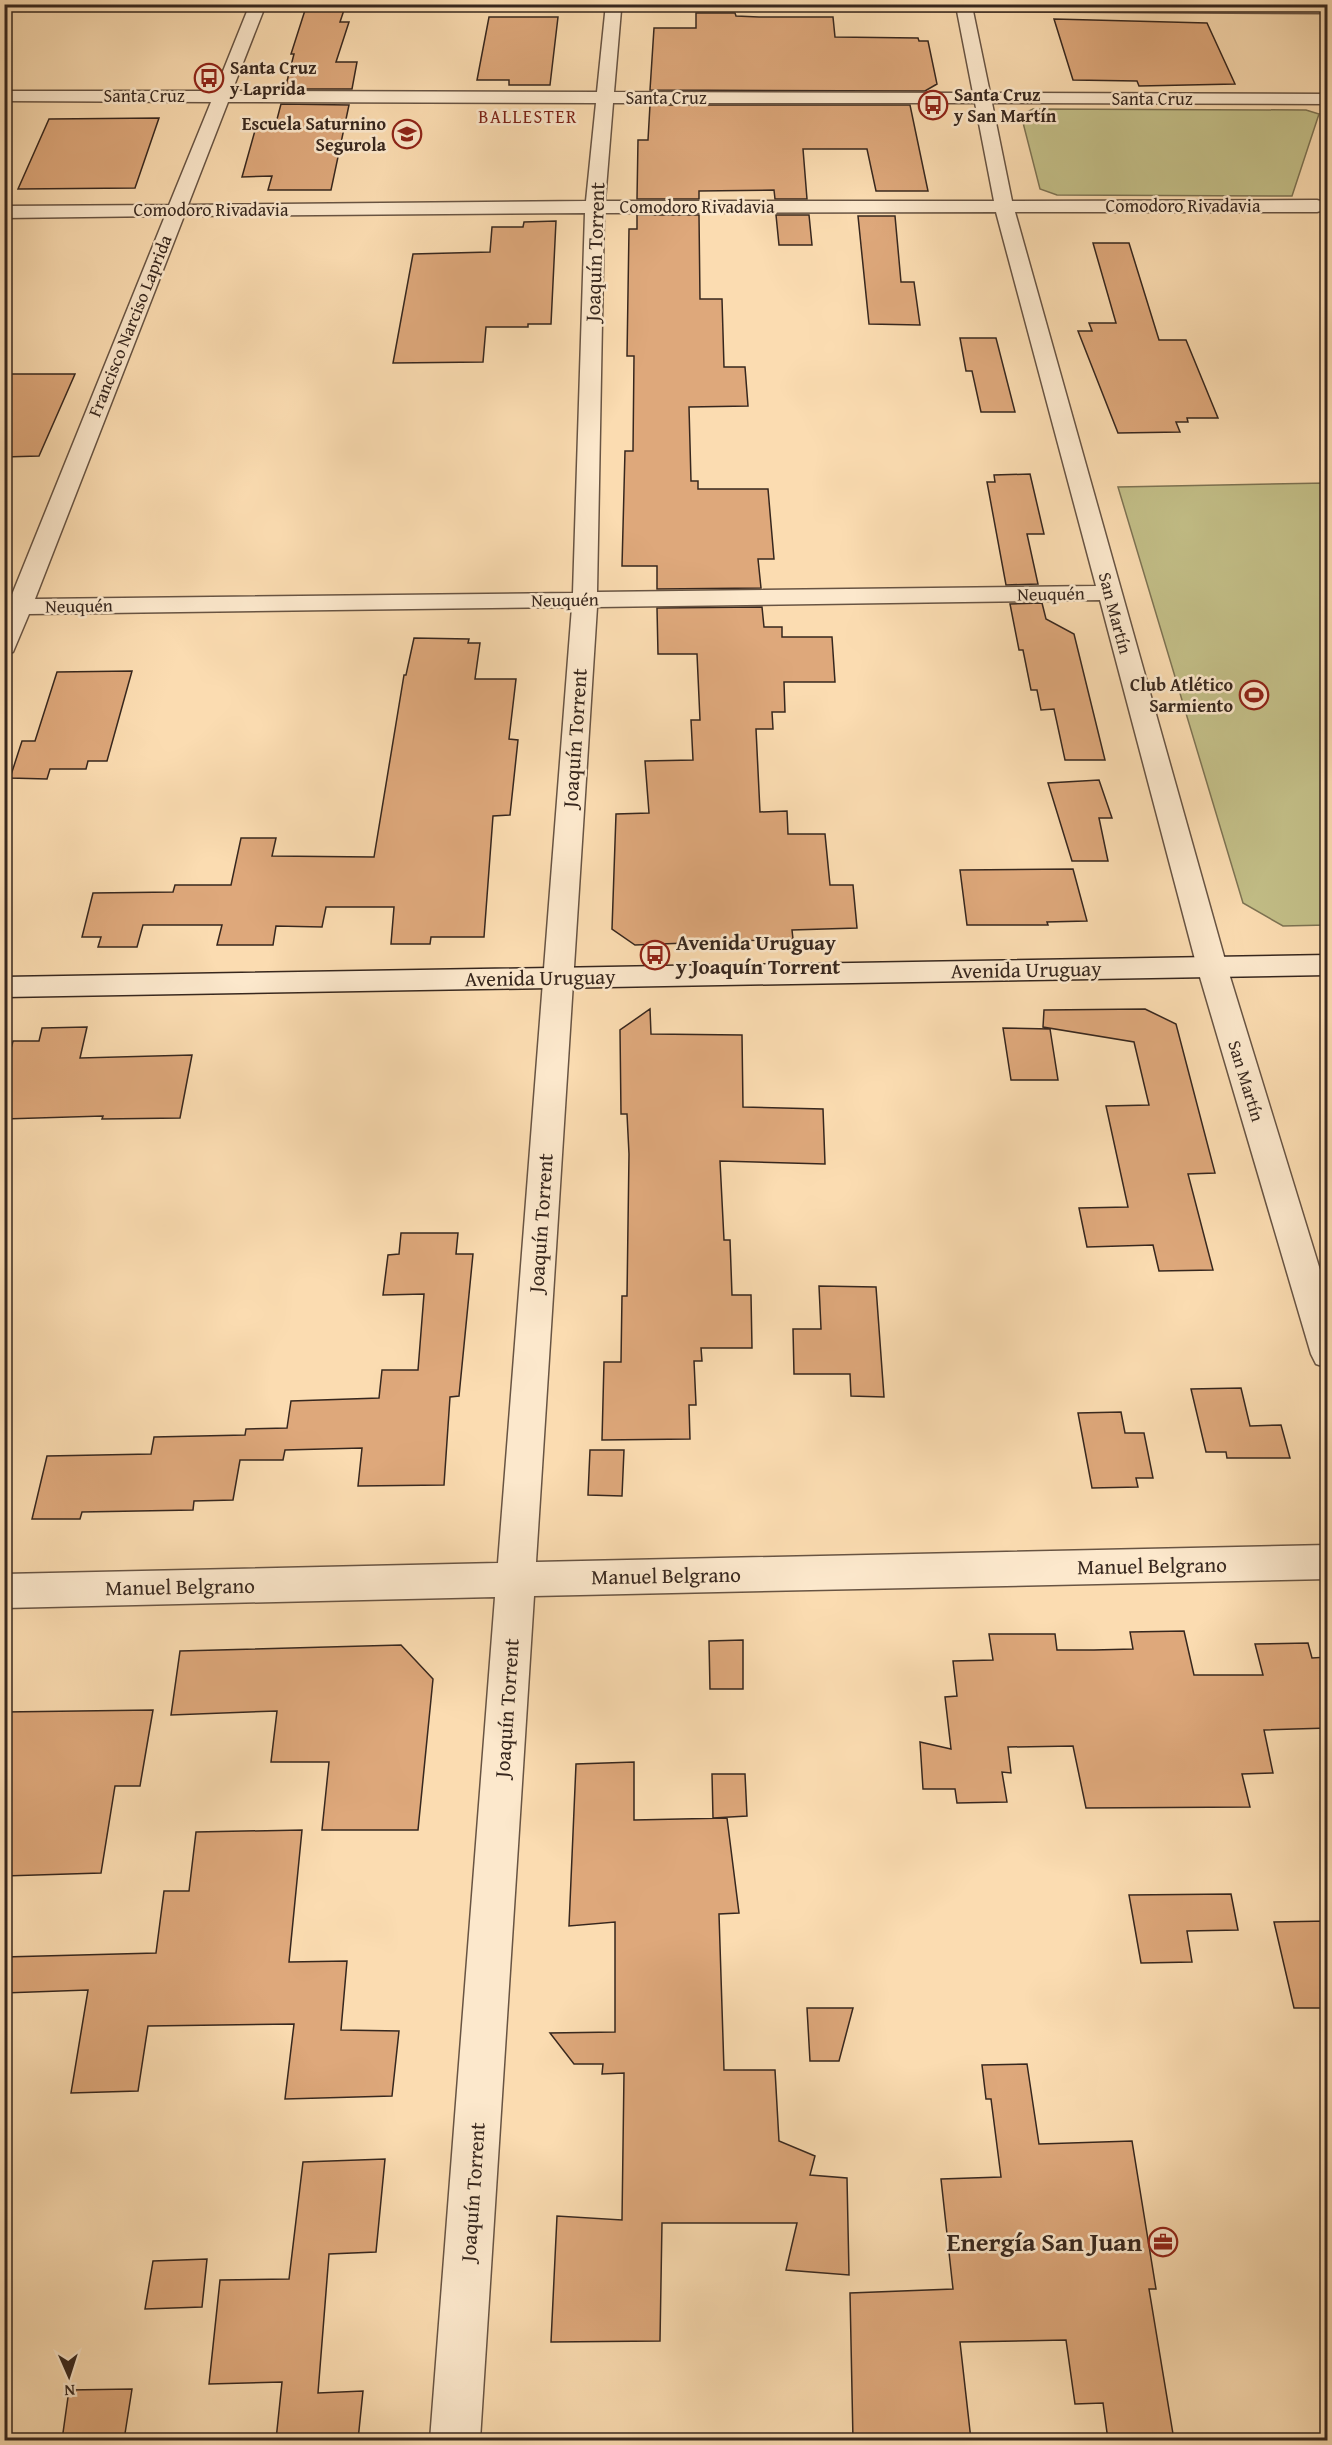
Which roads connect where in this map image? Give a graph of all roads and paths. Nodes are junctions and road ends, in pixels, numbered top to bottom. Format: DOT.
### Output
graph roads {
  1 [pos="258,4"];
  2 [pos="614,5"];
  3 [pos="964,6"];
  4 [pos="1328,8"];
  5 [pos="4,96"];
  6 [pos="221,96"];
  7 [pos="605,97"];
  8 [pos="983,98"];
  9 [pos="1328,99"];
  10 [pos="1004,206"];
  11 [pos="1317,206"];
  12 [pos="595,207"];
  13 [pos="176,210"];
  14 [pos="4,212"];
  15 [pos="1110,593"];
  16 [pos="585,599"];
  17 [pos="19,607"];
  18 [pos="4,648"];
  19 [pos="1328,965"];
  20 [pos="1212,967"];
  21 [pos="559,978"];
  22 [pos="4,987"];
  23 [pos="1328,1354"];
  24 [pos="1328,1562"];
  25 [pos="516,1580"];
  26 [pos="4,1591"];
  27 [pos="455,2440"];
  1 -- 6 [label="street, Francisco Narciso Laprida"];
  2 -- 3 [label="street"];
  2 -- 7 [label="street, Joaquín Torrent"];
  3 -- 4 [label="street"];
  3 -- 8 [label="street, San Martín"];
  5 -- 6 [label="street, Santa Cruz"];
  6 -- 7 [label="street, Santa Cruz"];
  6 -- 13 [label="street, Francisco Narciso Laprida"];
  7 -- 8 [label="street, Santa Cruz"];
  7 -- 12 [label="street, Joaquín Torrent"];
  8 -- 9 [label="street, Santa Cruz"];
  8 -- 10 [label="street, San Martín"];
  10 -- 11 [label="street, Comodoro Rivadavia"];
  10 -- 12 [label="street, Comodoro Rivadavia"];
  10 -- 15 [label="street, San Martín"];
  12 -- 13 [label="street, Comodoro Rivadavia"];
  12 -- 16 [label="street, Joaquín Torrent"];
  13 -- 14 [label="street, Comodoro Rivadavia"];
  13 -- 17 [label="street, Francisco Narciso Laprida"];
  15 -- 16 [label="street, Neuquén"];
  15 -- 20 [label="street, San Martín"];
  16 -- 17 [label="street, Neuquén"];
  16 -- 21 [label="street, Joaquín Torrent"];
  17 -- 18 [label="street, Francisco Narciso Laprida"];
  19 -- 20 [label="street, Avenida Uruguay"];
  20 -- 21 [label="street, Avenida Uruguay"];
  20 -- 23 [label="street, San Martín"];
  21 -- 22 [label="street, Avenida Uruguay"];
  21 -- 25 [label="street, Joaquín Torrent"];
  24 -- 25 [label="street, Manuel Belgrano"];
  25 -- 26 [label="street, Manuel Belgrano"];
  25 -- 27 [label="street, Joaquín Torrent"];
}
